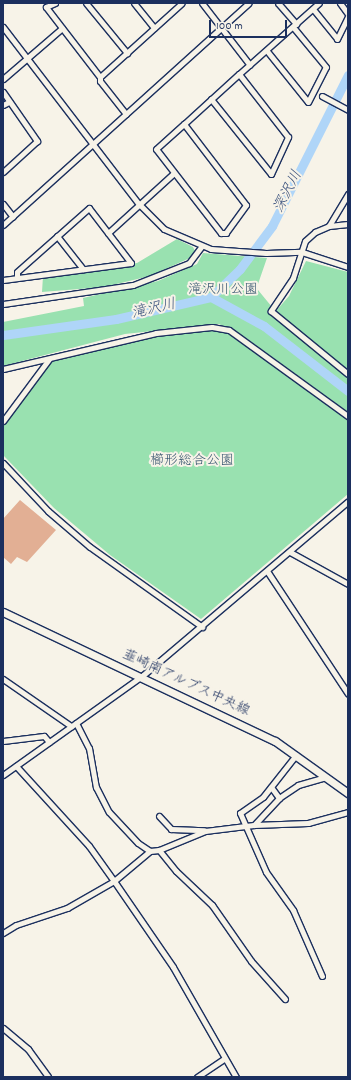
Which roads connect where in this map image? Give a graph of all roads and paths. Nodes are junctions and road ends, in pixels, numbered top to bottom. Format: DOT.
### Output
graph roads {
  1 [pos="55,3"];
  2 [pos="86,3"];
  3 [pos="134,3"];
  4 [pos="202,3"];
  5 [pos="249,3"];
  6 [pos="278,3"];
  7 [pos="319,3"];
  8 [pos="340,3"];
  9 [pos="181,4"];
  10 [pos="313,9"];
  11 [pos="348,15"];
  12 [pos="295,26"];
  13 [pos="3,28"];
  14 [pos="62,28"];
  15 [pos="154,28"];
  16 [pos="221,28"];
  17 [pos="267,51"];
  18 [pos="127,53"];
  19 [pos="27,58"];
  20 [pos="250,65"];
  21 [pos="240,74"];
  22 [pos="100,77"];
  23 [pos="3,79"];
  24 [pos="3,92"];
  25 [pos="322,96"];
  26 [pos="211,99"];
  27 [pos="9,102"];
  28 [pos="3,105"];
  29 [pos="348,110"];
  30 [pos="126,114"];
  31 [pos="184,124"];
  32 [pos="94,144"];
  33 [pos="3,172"];
  34 [pos="174,173"];
  35 [pos="348,194"];
  36 [pos="3,204"];
  37 [pos="139,204"];
  38 [pos="13,217"];
  39 [pos="348,224"];
  40 [pos="3,225"];
  41 [pos="329,226"];
  42 [pos="108,233"];
  43 [pos="57,236"];
  44 [pos="202,246"];
  45 [pos="302,252"];
  46 [pos="348,267"];
  47 [pos="82,270"];
  48 [pos="17,278"];
  49 [pos="3,280"];
  50 [pos="3,304"];
  51 [pos="49,359"];
  52 [pos="3,369"];
  53 [pos="348,374"];
  54 [pos="348,416"];
  55 [pos="3,421"];
  56 [pos="3,463"];
  57 [pos="348,501"];
  58 [pos="290,552"];
  59 [pos="267,571"];
  60 [pos="348,584"];
  61 [pos="3,612"];
  62 [pos="202,627"];
  63 [pos="142,676"];
  64 [pos="3,679"];
  65 [pos="346,685"];
  66 [pos="348,694"];
  67 [pos="74,725"];
  68 [pos="3,741"];
  69 [pos="49,742"];
  70 [pos="296,755"];
  71 [pos="16,766"];
  72 [pos="3,774"];
  73 [pos="326,777"];
  74 [pos="270,787"];
  75 [pos="348,793"];
  76 [pos="279,798"];
  77 [pos="348,812"];
  78 [pos="159,816"];
  79 [pos="254,825"];
  80 [pos="246,826"];
  81 [pos="205,830"];
  82 [pos="159,850"];
  83 [pos="150,851"];
  84 [pos="114,880"];
  85 [pos="3,933"];
  86 [pos="322,976"];
  87 [pos="285,999"];
  88 [pos="3,1028"];
  89 [pos="224,1059"];
  90 [pos="48,1077"];
  91 [pos="196,1077"];
  92 [pos="236,1077"];
  1 -- 14 [label="street"];
  2 -- 18 [label="street"];
  3 -- 15 [label="street"];
  4 -- 16 [label="street"];
  5 -- 16 [label="street"];
  6 -- 12 [label="street"];
  7 -- 10 [label="street"];
  8 -- 11 [label="street"];
  9 -- 15 [label="street"];
  10 -- 11 [label="street"];
  10 -- 12 [label="street"];
  12 -- 17 [label="street"];
  12 -- 17 [label="street"];
  13 -- 19 [label="street"];
  14 -- 19 [label="street"];
  14 -- 22 [label="street"];
  15 -- 18 [label="street"];
  16 -- 20 [label="street"];
  16 -- 30 [label="street"];
  17 -- 20 [label="street"];
  18 -- 22 [label="street"];
  19 -- 23 [label="street"];
  19 -- 32 [label="street"];
  20 -- 21 [label="street"];
  21 -- 26 [label="street"];
  21 -- 26 [label="street"];
  22 -- 30 [label="street"];
  24 -- 27 [label="street"];
  25 -- 29 [label="street"];
  26 -- 31 [label="street"];
  27 -- 28 [label="street"];
  27 -- 33 [label="street"];
  30 -- 32 [label="street"];
  31 -- 34 [label="street"];
  31 -- 34 [label="street"];
  32 -- 37 [label="street"];
  32 -- 38 [label="street"];
  34 -- 37 [label="street"];
  35 -- 41 [label="street"];
  36 -- 38 [label="street"];
  37 -- 42 [label="street"];
  37 -- 44 [label="street"];
  38 -- 40 [label="street"];
  39 -- 41 [label="street"];
  41 -- 45 [label="street"];
  42 -- 43 [label="street"];
  42 -- 47 [label="street"];
  43 -- 47 [label="street"];
  43 -- 48 [label="street"];
  44 -- 45 [label="street"];
  44 -- 50 [label="street"];
  45 -- 46 [label="street"];
  45 -- 53 [label="street"];
  47 -- 48 [label="street"];
  48 -- 49 [label="street"];
  51 -- 52 [label="street"];
  51 -- 54 [label="street"];
  51 -- 55 [label="street"];
  56 -- 62 [label="street"];
  57 -- 58 [label="street"];
  58 -- 59 [label="street"];
  58 -- 60 [label="street"];
  59 -- 62 [label="street"];
  59 -- 65 [label="street"];
  61 -- 63 [label="main road, 韮崎南アルプス中央線"];
  62 -- 63 [label="street"];
  63 -- 67 [label="street"];
  63 -- 70 [label="main road, 韮崎南アルプス中央線"];
  64 -- 67 [label="street"];
  65 -- 66 [label="street"];
  67 -- 69 [label="street"];
  67 -- 83 [label="street"];
  68 -- 69 [label="street"];
  69 -- 71 [label="street"];
  70 -- 73 [label="main road, 韮崎南アルプス中央線"];
  70 -- 74 [label="street"];
  71 -- 72 [label="street"];
  71 -- 84 [label="street"];
  73 -- 75 [label="main road, 韮崎南アルプス中央線"];
  73 -- 76 [label="street"];
  74 -- 76 [label="street"];
  74 -- 80 [label="street"];
  76 -- 79 [label="street"];
  77 -- 79 [label="street"];
  78 -- 81 [label="street"];
  79 -- 80 [label="street"];
  80 -- 81 [label="street"];
  80 -- 86 [label="street"];
  81 -- 82 [label="street"];
  82 -- 83 [label="street"];
  82 -- 87 [label="street"];
  83 -- 84 [label="street"];
  84 -- 85 [label="street"];
  84 -- 89 [label="street"];
  88 -- 90 [label="street"];
  89 -- 91 [label="street"];
  89 -- 92 [label="street"];
}
